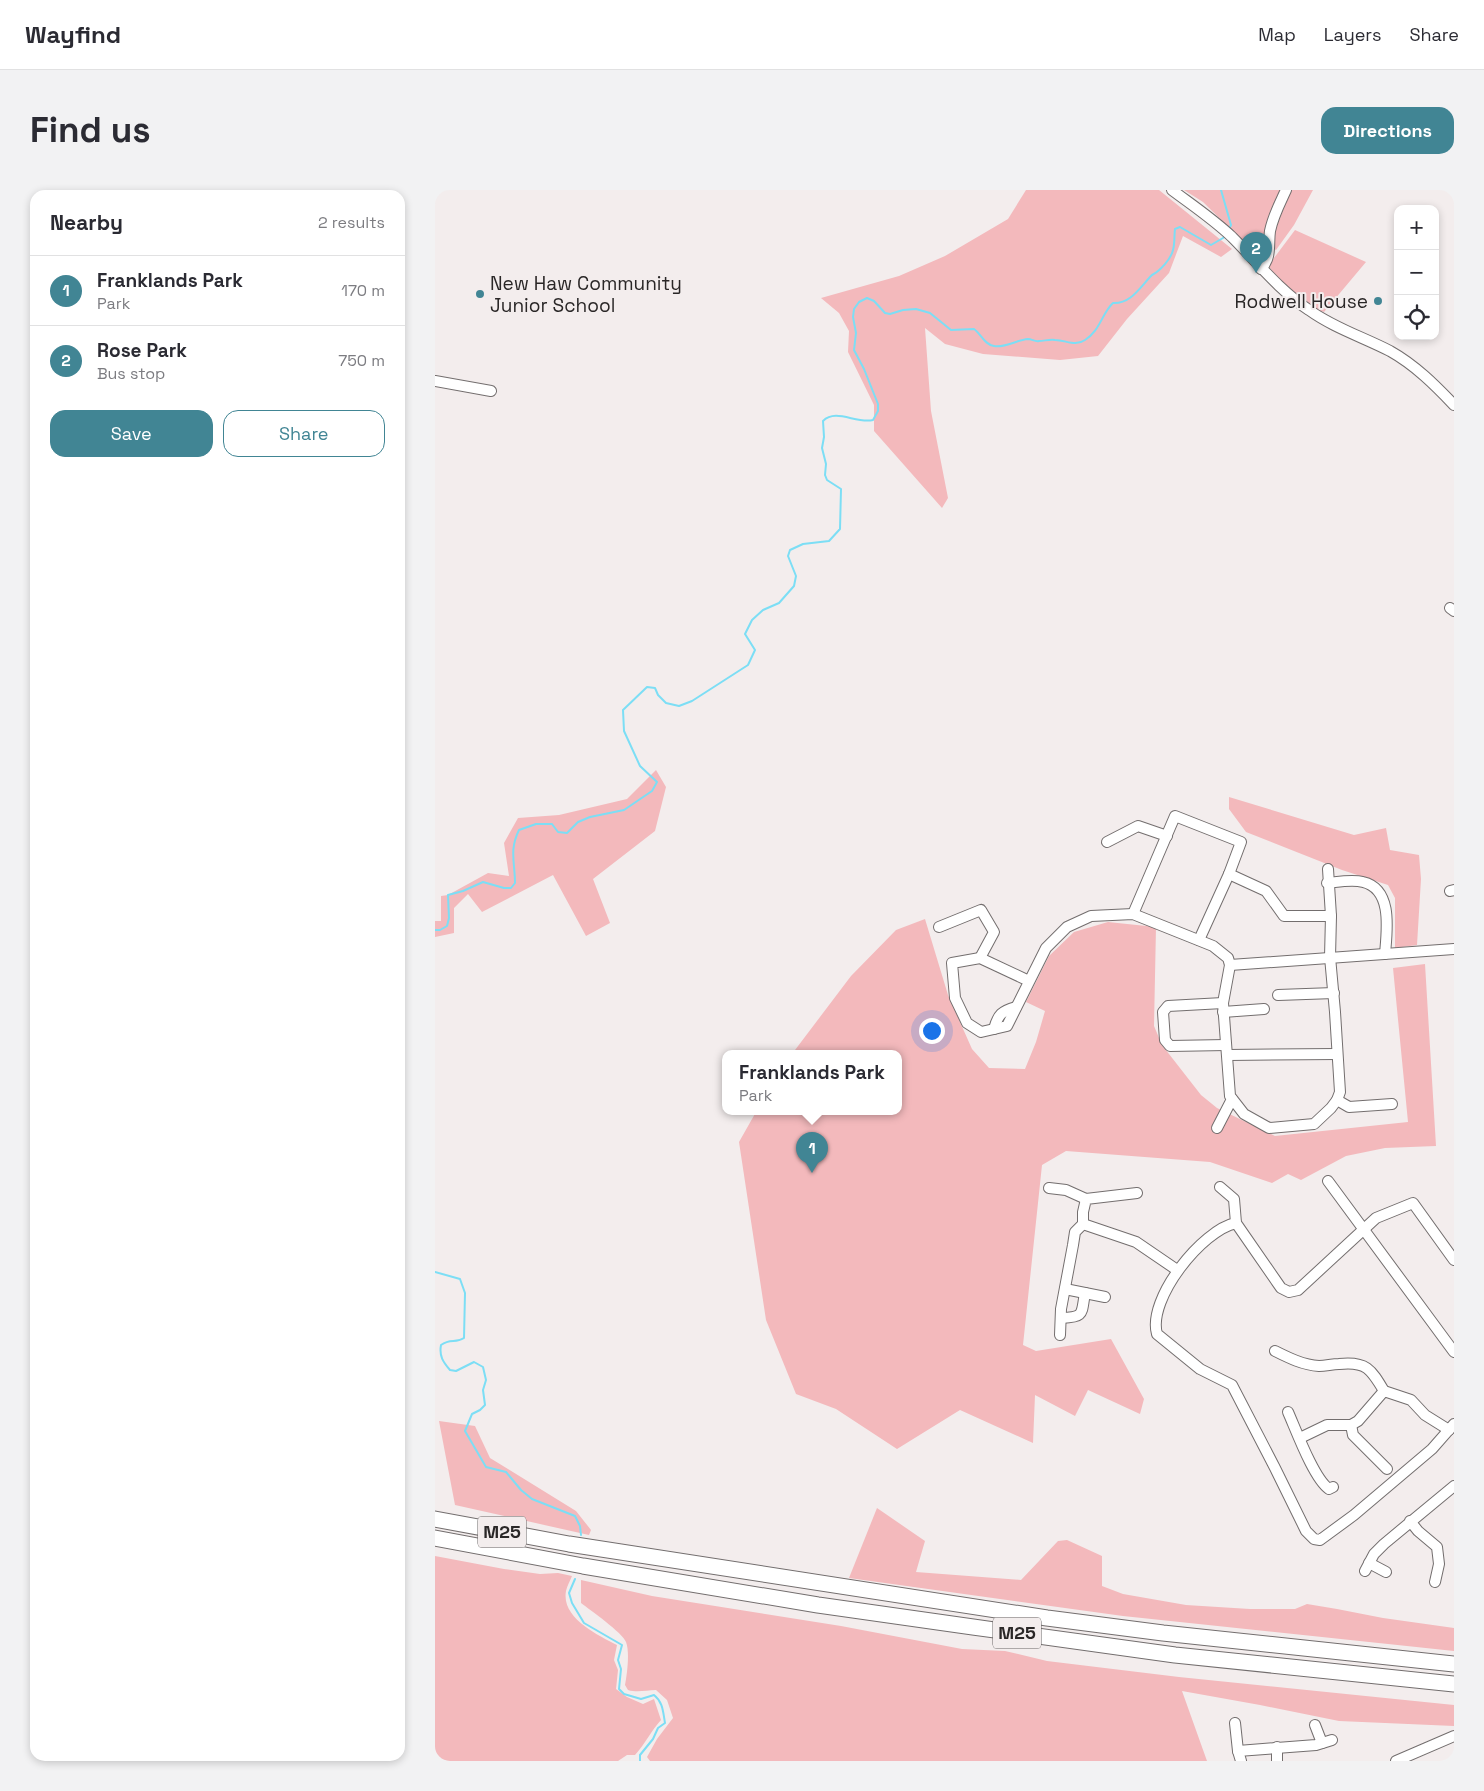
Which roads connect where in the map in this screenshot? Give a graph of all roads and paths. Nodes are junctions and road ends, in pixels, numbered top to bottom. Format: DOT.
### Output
graph roads {
  1 [pos="1172,190"];
  2 [pos="1286,190"];
  3 [pos="1261,268"];
  4 [pos="435,381"];
  5 [pos="491,391"];
  6 [pos="1454,405"];
  7 [pos="1167,836"];
  8 [pos="1107,842"];
  9 [pos="1328,868"];
  10 [pos="1229,874"];
  11 [pos="1327,883"];
  12 [pos="1133,914"];
  13 [pos="1331,916"];
  14 [pos="939,927"];
  15 [pos="1199,940"];
  16 [pos="1454,949"];
  17 [pos="1385,954"];
  18 [pos="1330,957"];
  19 [pos="980,958"];
  20 [pos="1230,965"];
  21 [pos="1029,981"];
  22 [pos="1334,993"];
  23 [pos="1278,995"];
  24 [pos="1223,1007"];
  25 [pos="1263,1009"];
  26 [pos="1227,1050"];
  27 [pos="1337,1054"];
  28 [pos="1233,1099"];
  29 [pos="1337,1100"];
  30 [pos="1392,1104"];
  31 [pos="1217,1128"];
  32 [pos="1328,1180"];
  33 [pos="1220,1187"];
  34 [pos="1049,1188"];
  35 [pos="1137,1193"];
  36 [pos="1086,1199"];
  37 [pos="1236,1223"];
  38 [pos="1083,1224"];
  39 [pos="1364,1230"];
  40 [pos="1454,1260"];
  41 [pos="1177,1270"];
  42 [pos="1065,1290"];
  43 [pos="1085,1294"];
  44 [pos="1105,1297"];
  45 [pos="1062,1318"];
  46 [pos="1060,1335"];
  47 [pos="1275,1351"];
  48 [pos="1454,1352"];
  49 [pos="1384,1391"];
  50 [pos="1288,1412"];
  51 [pos="1351,1426"];
  52 [pos="1452,1427"];
  53 [pos="1300,1438"];
  54 [pos="1387,1470"];
  55 [pos="1333,1486"];
  56 [pos="1454,1486"];
  57 [pos="435,1519"];
  58 [pos="1411,1521"];
  59 [pos="435,1538"];
  60 [pos="1386,1572"];
  61 [pos="1435,1582"];
  62 [pos="1454,1664"];
  63 [pos="1454,1684"];
  64 [pos="1235,1723"];
  65 [pos="1315,1725"];
  66 [pos="1454,1736"];
  67 [pos="1277,1747"];
  68 [pos="1239,1756"];
  69 [pos="1277,1761"];
  70 [pos="1396,1761"];
  1 -- 3 [label="street"];
  2 -- 3 [label="street"];
  3 -- 6 [label="street"];
  4 -- 5 [label="street"];
  7 -- 8 [label="street"];
  7 -- 10 [label="street"];
  7 -- 12 [label="street"];
  9 -- 11 [label="street"];
  10 -- 13 [label="street"];
  10 -- 15 [label="street"];
  11 -- 13 [label="street"];
  11 -- 17 [label="street"];
  12 -- 15 [label="street"];
  12 -- 21 [label="street"];
  13 -- 18 [label="street"];
  14 -- 19 [label="street"];
  15 -- 20 [label="street"];
  16 -- 17 [label="street"];
  17 -- 18 [label="street"];
  18 -- 20 [label="street"];
  18 -- 22 [label="street"];
  19 -- 21 [label="street"];
  19 -- 21 [label="street"];
  20 -- 24 [label="street"];
  22 -- 23 [label="street"];
  22 -- 27 [label="street"];
  24 -- 25 [label="street"];
  24 -- 26 [label="street"];
  24 -- 26 [label="street"];
  26 -- 27 [label="street"];
  26 -- 28 [label="street"];
  27 -- 29 [label="street"];
  28 -- 29 [label="street"];
  28 -- 31 [label="street"];
  29 -- 30 [label="street"];
  32 -- 39 [label="street"];
  33 -- 37 [label="street"];
  34 -- 36 [label="street"];
  35 -- 36 [label="street"];
  36 -- 38 [label="street"];
  37 -- 39 [label="street"];
  37 -- 41 [label="street"];
  38 -- 41 [label="street"];
  38 -- 42 [label="street"];
  39 -- 40 [label="street"];
  39 -- 48 [label="street"];
  41 -- 52 [label="street"];
  42 -- 43 [label="street"];
  42 -- 45 [label="street"];
  43 -- 44 [label="street"];
  43 -- 45 [label="street"];
  45 -- 46 [label="street"];
  47 -- 49 [label="street"];
  49 -- 51 [label="street"];
  49 -- 52 [label="street"];
  50 -- 53 [label="street"];
  51 -- 53 [label="street"];
  51 -- 54 [label="street"];
  53 -- 55 [label="street"];
  56 -- 58 [label="street"];
  57 -- 62 [label="highway, M25"];
  58 -- 60 [label="street"];
  58 -- 61 [label="street"];
  59 -- 63 [label="highway, M25"];
  64 -- 68 [label="street"];
  65 -- 67 [label="street"];
  66 -- 70 [label="street"];
  67 -- 68 [label="street"];
  67 -- 69 [label="street"];
}
